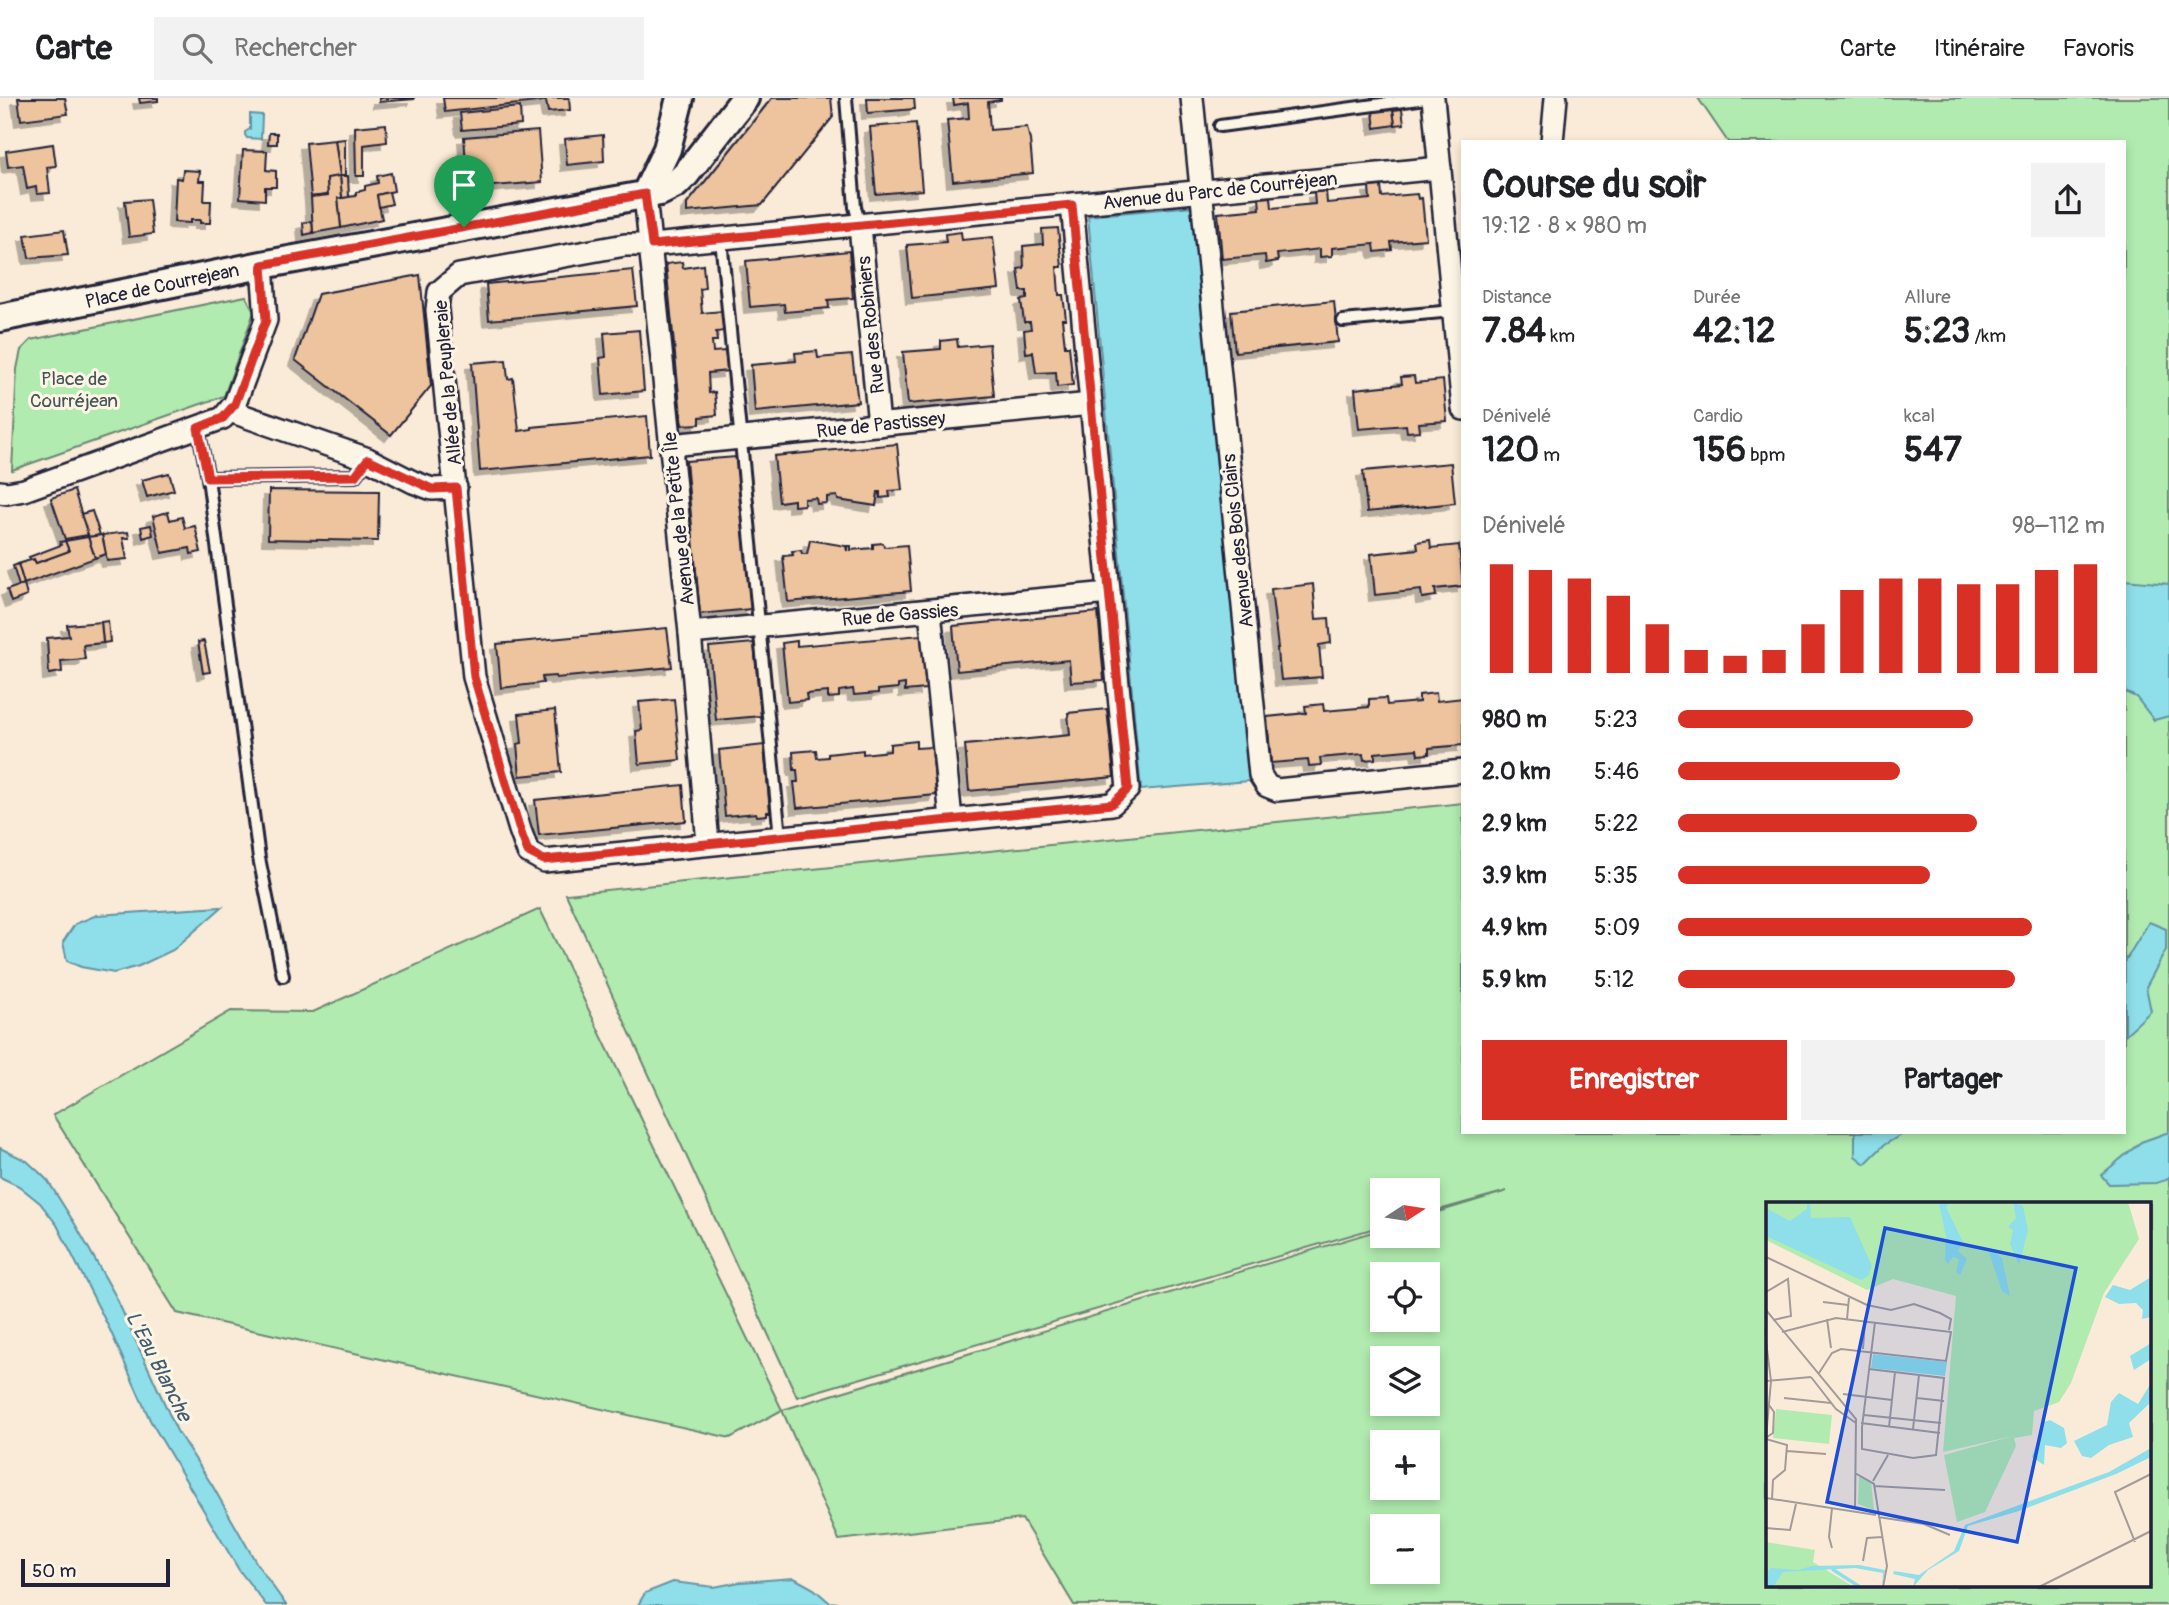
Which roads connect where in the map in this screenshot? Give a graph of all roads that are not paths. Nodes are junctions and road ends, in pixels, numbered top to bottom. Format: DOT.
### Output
graph roads {
  1 [pos="680,98"];
  2 [pos="746,98"];
  3 [pos="846,98"];
  4 [pos="1192,98"];
  5 [pos="1426,98"];
  6 [pos="1433,98"];
  7 [pos="1556,98"];
  8 [pos="1220,126"];
  9 [pos="1552,140"];
  10 [pos="662,162"];
  11 [pos="1440,168"];
  12 [pos="686,174"];
  13 [pos="1202,191"];
  14 [pos="645,194"];
  15 [pos="1072,205"];
  16 [pos="860,226"];
  17 [pos="721,239"];
  18 [pos="652,245"];
  19 [pos="262,265"];
  20 [pos="459,275"];
  21 [pos="1453,310"];
  22 [pos="0,318"];
  23 [pos="1343,321"];
  24 [pos="1461,389"];
  25 [pos="1091,404"];
  26 [pos="230,411"];
  27 [pos="879,425"];
  28 [pos="198,428"];
  29 [pos="741,438"];
  30 [pos="670,445"];
  31 [pos="368,459"];
  32 [pos="208,478"];
  33 [pos="456,488"];
  34 [pos="0,492"];
  35 [pos="1109,593"];
  36 [pos="930,611"];
  37 [pos="760,627"];
  38 [pos="690,633"];
  39 [pos="1461,771"];
  40 [pos="951,819"];
  41 [pos="780,837"];
  42 [pos="708,844"];
  43 [pos="283,976"];
  1 -- 10 [label="street"];
  2 -- 12 [label="street"];
  3 -- 16 [label="lane"];
  4 -- 13 [label="street, Avenue des Bois Clairs"];
  5 -- 8 [label="lane"];
  6 -- 11 [label="street"];
  7 -- 9 [label="street"];
  10 -- 12 [label="street"];
  10 -- 14 [label="street"];
  11 -- 13 [label="street, Avenue du Parc de Courréjean"];
  11 -- 21 [label="street"];
  12 -- 14 [label="street"];
  13 -- 15 [label="street, Avenue du Parc de Courréjean"];
  13 -- 39 [label="street, Avenue des Bois Clairs"];
  14 -- 18 [label="street, Avenue de la Petite Île"];
  14 -- 19 [label="street"];
  15 -- 16 [label="street, Avenue du Parc de Courréjean"];
  15 -- 25 [label="street"];
  16 -- 17 [label="street, Avenue du Parc de Courréjean"];
  16 -- 27 [label="street, Rue des Robiniers"];
  17 -- 18 [label="street, Avenue du Parc de Courréjean"];
  17 -- 29 [label="lane"];
  18 -- 20 [label="street, Avenue du Parc de Courréjean"];
  18 -- 30 [label="street, Avenue de la Petite Île"];
  19 -- 22 [label="street, Place de Courrejean"];
  19 -- 26 [label="street, Place de Courrejean"];
  20 -- 33 [label="street, Allée de la Peupleraie"];
  21 -- 23 [label="lane"];
  21 -- 24 [label="street"];
  25 -- 27 [label="street, Rue de Pastissey"];
  25 -- 35 [label="street"];
  26 -- 28 [label="street"];
  26 -- 31 [label="street"];
  27 -- 29 [label="street, Rue de Pastissey"];
  28 -- 32 [label="lane"];
  28 -- 34 [label="street"];
  29 -- 30 [label="street, Rue de Pastissey"];
  29 -- 37 [label="lane"];
  30 -- 38 [label="street, Avenue de la Petite Île"];
  31 -- 32 [label="lane"];
  31 -- 33 [label="street"];
  32 -- 43 [label="lane"];
  33 -- 42 [label="street, Allée de la Peupleraie"];
  35 -- 36 [label="street, Rue de Gassies"];
  35 -- 40 [label="street"];
  36 -- 37 [label="street, Rue de Gassies"];
  36 -- 40 [label="street"];
  37 -- 38 [label="street, Rue de Gassies"];
  37 -- 41 [label="lane"];
  38 -- 42 [label="street, Avenue de la Petite Île"];
  40 -- 41 [label="street"];
  41 -- 42 [label="street"];
}
